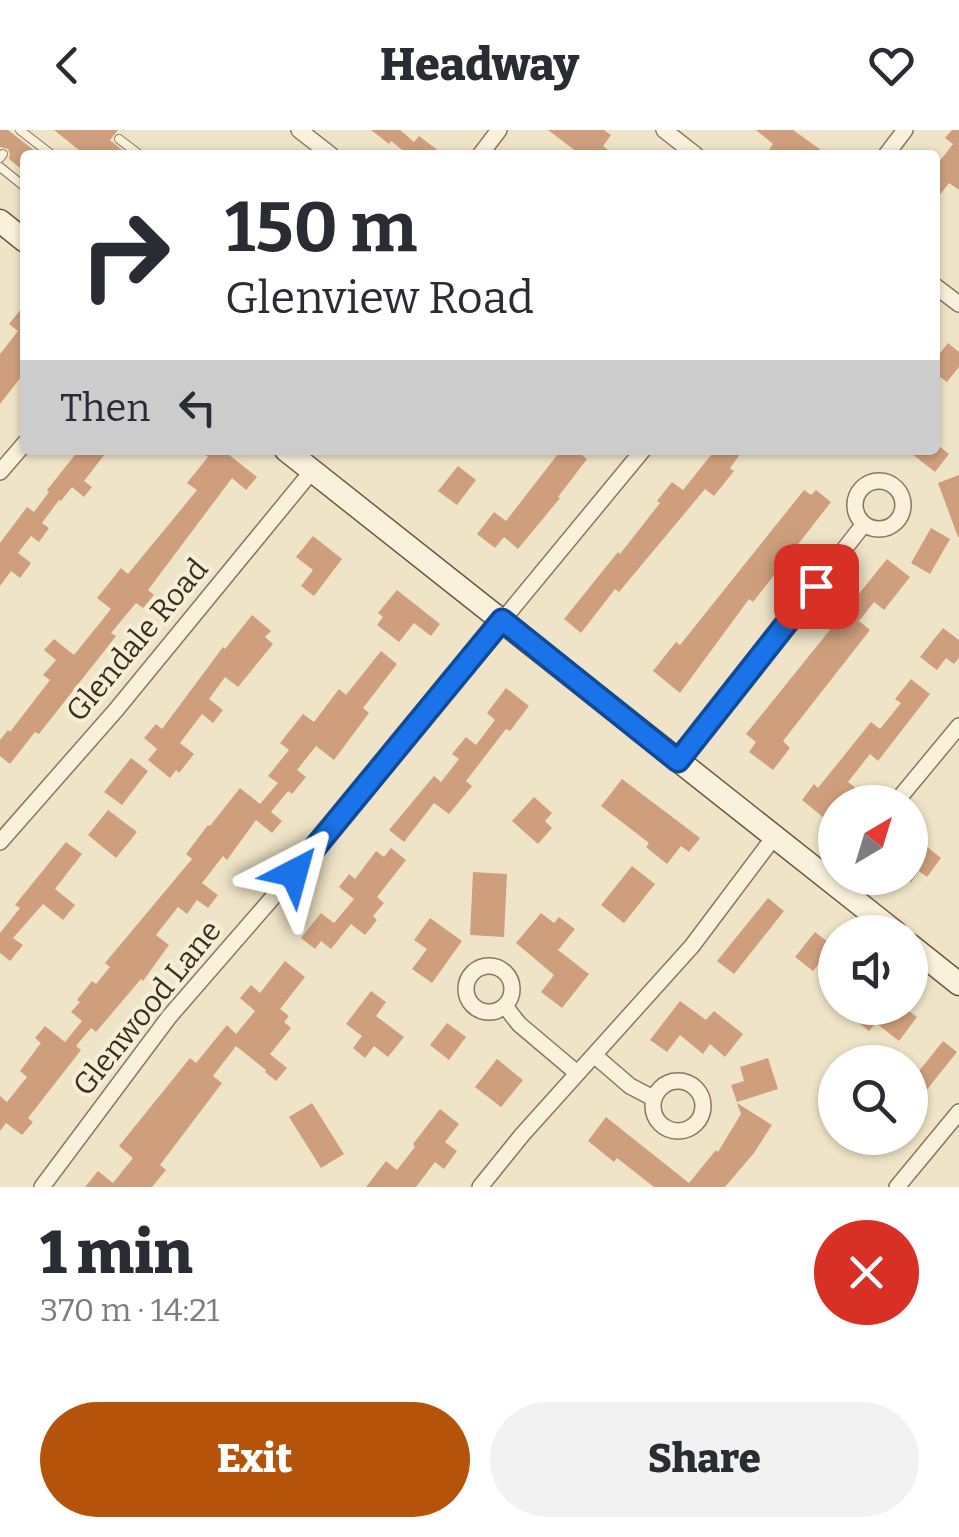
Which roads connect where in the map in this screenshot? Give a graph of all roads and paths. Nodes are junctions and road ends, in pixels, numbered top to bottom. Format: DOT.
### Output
graph roads {
  1 [pos="300,130"];
  2 [pos="499,130"];
  3 [pos="664,130"];
  4 [pos="905,130"];
  5 [pos="19,132"];
  6 [pos="119,138"];
  7 [pos="45,150"];
  8 [pos="134,150"];
  9 [pos="325,150"];
  10 [pos="484,150"];
  11 [pos="690,150"];
  12 [pos="890,150"];
  13 [pos="0,168"];
  14 [pos="20,183"];
  15 [pos="20,449"];
  16 [pos="292,455"];
  17 [pos="639,455"];
  18 [pos="312,471"];
  19 [pos="0,472"];
  20 [pos="864,524"];
  21 [pos="502,620"];
  22 [pos="959,726"];
  23 [pos="678,761"];
  24 [pos="910,785"];
  25 [pos="774,837"];
  26 [pos="0,842"];
  27 [pos="818,868"];
  28 [pos="852,895"];
  29 [pos="875,915"];
  30 [pos="928,959"];
  31 [pos="959,984"];
  32 [pos="505,1006"];
  33 [pos="594,1055"];
  34 [pos="577,1073"];
  35 [pos="654,1098"];
  36 [pos="959,1112"];
  37 [pos="42,1187"];
  38 [pos="480,1187"];
  39 [pos="897,1187"];
  1 -- 9 [label="street"];
  2 -- 10 [label="street"];
  3 -- 11 [label="street"];
  4 -- 12 [label="street"];
  5 -- 7 [label="lane"];
  6 -- 8 [label="lane"];
  13 -- 14 [label="lane"];
  15 -- 19 [label="street"];
  16 -- 18 [label="main road"];
  17 -- 21 [label="street, Glenwood Lane"];
  18 -- 21 [label="main road"];
  18 -- 26 [label="street, Glendale Road"];
  20 -- 23 [label="street"];
  21 -- 23 [label="main road"];
  21 -- 37 [label="street, Glenwood Lane"];
  22 -- 24 [label="street"];
  23 -- 25 [label="main road"];
  25 -- 27 [label="main road"];
  25 -- 33 [label="street"];
  28 -- 29 [label="main road"];
  30 -- 31 [label="main road"];
  32 -- 34 [label="street"];
  33 -- 34 [label="street"];
  33 -- 35 [label="street"];
  34 -- 38 [label="street"];
  36 -- 39 [label="street"];
}
